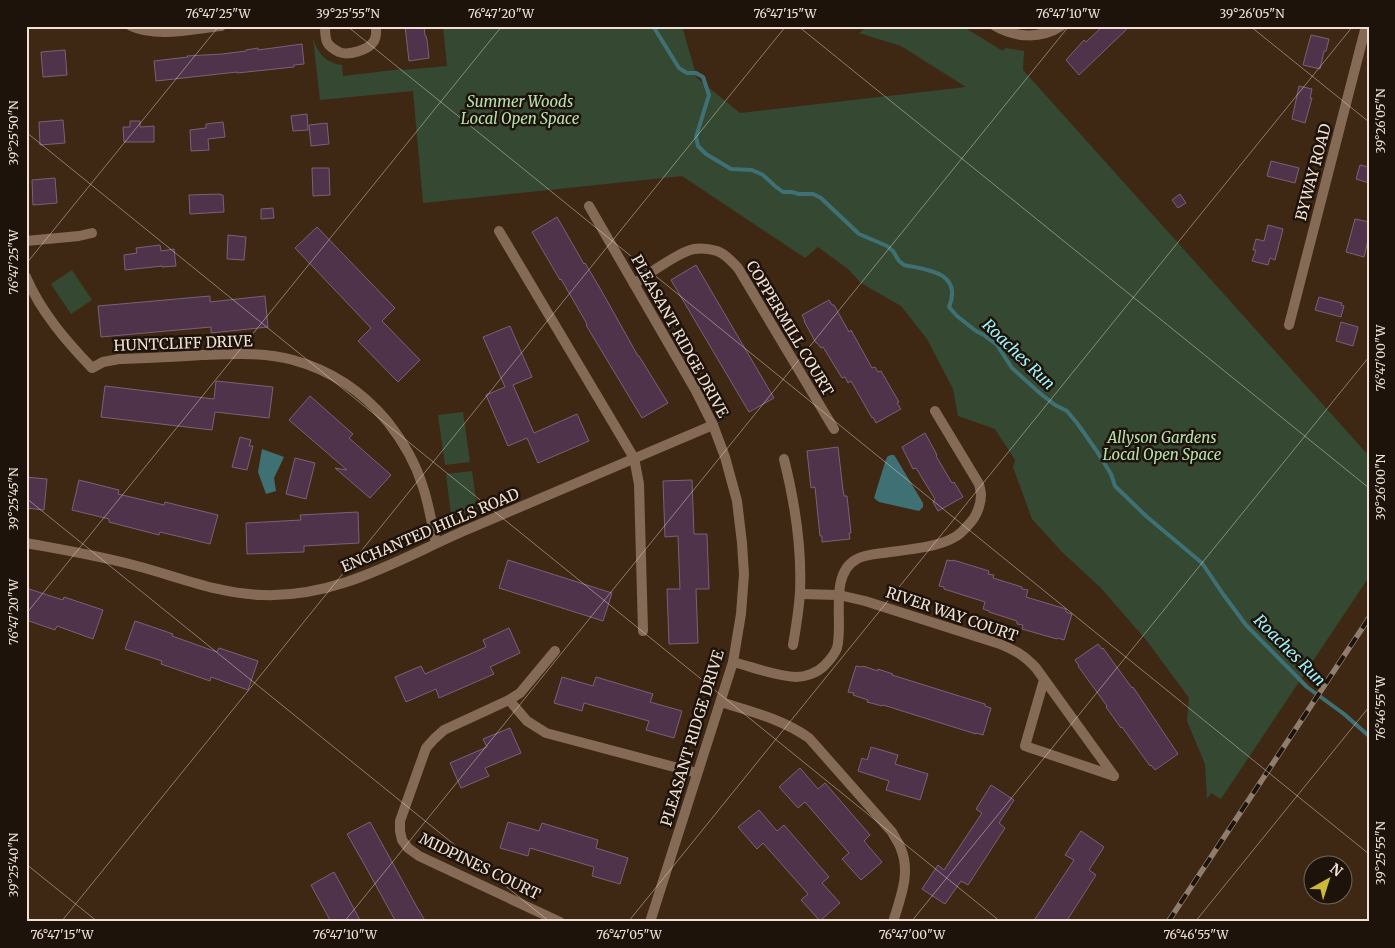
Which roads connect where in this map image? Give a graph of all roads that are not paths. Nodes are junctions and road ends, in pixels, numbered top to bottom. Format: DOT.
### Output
graph roads {
  1 [pos="131,26"];
  2 [pos="221,26"];
  3 [pos="325,26"];
  4 [pos="376,26"];
  5 [pos="995,26"];
  6 [pos="1061,26"];
  7 [pos="1366,26"];
  8 [pos="589,206"];
  9 [pos="499,231"];
  10 [pos="92,233"];
  11 [pos="26,241"];
  12 [pos="26,277"];
  13 [pos="634,284"];
  14 [pos="1289,325"];
  15 [pos="935,410"];
  16 [pos="713,425"];
  17 [pos="834,429"];
  18 [pos="634,458"];
  19 [pos="784,459"];
  20 [pos="26,543"];
  21 [pos="436,543"];
  22 [pos="800,594"];
  23 [pos="839,595"];
  24 [pos="643,630"];
  25 [pos="793,645"];
  26 [pos="555,650"];
  27 [pos="733,662"];
  28 [pos="1044,680"];
  29 [pos="509,700"];
  30 [pos="721,702"];
  31 [pos="697,773"];
  32 [pos="560,922"];
  33 [pos="650,922"];
  34 [pos="893,922"];
  1 -- 2 [label="street"];
  3 -- 4 [label="street"];
  5 -- 6 [label="street"];
  7 -- 14 [label="street, BYWAY ROAD"];
  8 -- 13 [label="street, PLEASANT RIDGE DRIVE"];
  9 -- 18 [label="street"];
  10 -- 11 [label="street"];
  12 -- 21 [label="street, HUNTCLIFF DRIVE"];
  13 -- 16 [label="street, PLEASANT RIDGE DRIVE"];
  13 -- 17 [label="street, COPPERMILL COURT"];
  15 -- 23 [label="street"];
  16 -- 18 [label="street, ENCHANTED HILLS ROAD"];
  16 -- 27 [label="street, PLEASANT RIDGE DRIVE"];
  18 -- 21 [label="street, ENCHANTED HILLS ROAD"];
  18 -- 24 [label="street"];
  19 -- 22 [label="street"];
  20 -- 21 [label="street, ENCHANTED HILLS ROAD"];
  22 -- 23 [label="street, RIVER WAY COURT"];
  22 -- 25 [label="street"];
  23 -- 27 [label="street"];
  23 -- 28 [label="street, RIVER WAY COURT"];
  26 -- 29 [label="street, MIDPINES COURT"];
  27 -- 30 [label="street, PLEASANT RIDGE DRIVE"];
  28 -- 28 [label="street, RIVER WAY COURT"];
  29 -- 31 [label="street"];
  29 -- 32 [label="street, MIDPINES COURT"];
  30 -- 31 [label="street, PLEASANT RIDGE DRIVE"];
  30 -- 34 [label="street"];
  31 -- 33 [label="street, PLEASANT RIDGE DRIVE"];
}
